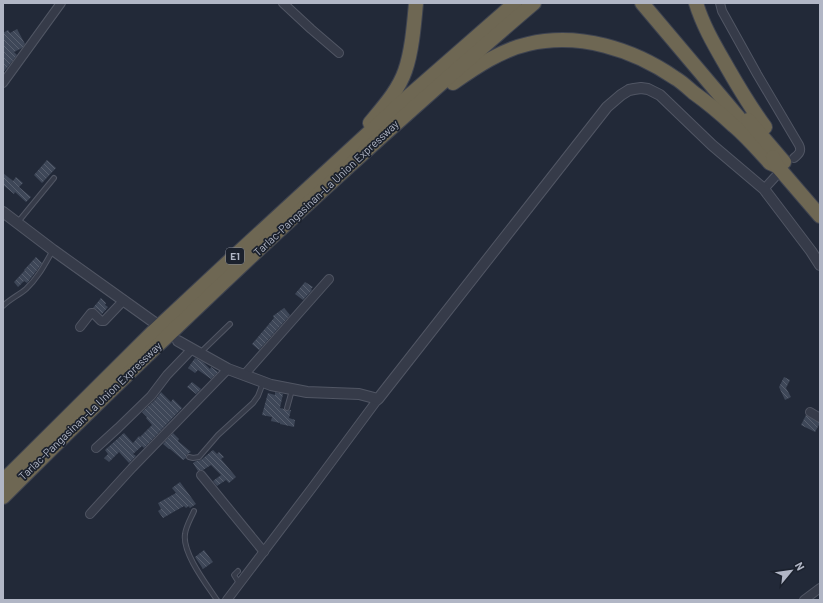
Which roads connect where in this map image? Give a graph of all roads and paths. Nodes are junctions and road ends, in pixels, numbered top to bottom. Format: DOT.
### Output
graph roads {
  1 [pos="61,3"];
  2 [pos="283,3"];
  3 [pos="416,3"];
  4 [pos="515,3"];
  5 [pos="534,3"];
  6 [pos="642,3"];
  7 [pos="650,3"];
  8 [pos="696,3"];
  9 [pos="720,3"];
  10 [pos="339,53"];
  11 [pos="3,83"];
  12 [pos="411,109"];
  13 [pos="353,148"];
  14 [pos="783,166"];
  15 [pos="54,178"];
  16 [pos="764,189"];
  17 [pos="820,201"];
  18 [pos="3,212"];
  19 [pos="820,216"];
  20 [pos="17,222"];
  21 [pos="53,250"];
  22 [pos="820,265"];
  23 [pos="329,279"];
  24 [pos="124,300"];
  25 [pos="3,306"];
  26 [pos="155,323"];
  27 [pos="230,324"];
  28 [pos="80,327"];
  29 [pos="178,341"];
  30 [pos="196,351"];
  31 [pos="228,369"];
  32 [pos="244,375"];
  33 [pos="263,382"];
  34 [pos="292,389"];
  35 [pos="378,399"];
  36 [pos="287,408"];
  37 [pos="810,412"];
  38 [pos="820,418"];
  39 [pos="96,448"];
  40 [pos="189,457"];
  41 [pos="201,475"];
  42 [pos="3,481"];
  43 [pos="3,497"];
  44 [pos="194,511"];
  45 [pos="90,514"];
  46 [pos="264,552"];
  47 [pos="238,571"];
  48 [pos="239,584"];
  49 [pos="820,588"];
  50 [pos="217,600"];
  51 [pos="227,600"];
  52 [pos="804,600"];
  1 -- 11 [label="street"];
  2 -- 10 [label="street"];
  3 -- 13 [label="highway"];
  4 -- 13 [label="highway, Tarlac-Pangasinan-La Union Expressway / E1"];
  5 -- 12 [label="highway, Tarlac-Pangasinan-La Union Expressway / E1"];
  6 -- 14 [label="highway"];
  7 -- 14 [label="highway"];
  8 -- 14 [label="highway"];
  9 -- 14 [label="street"];
  12 -- 14 [label="highway"];
  12 -- 43 [label="highway, Tarlac-Pangasinan-La Union Expressway / E1"];
  13 -- 42 [label="highway, Tarlac-Pangasinan-La Union Expressway / E1"];
  14 -- 16 [label="street"];
  14 -- 17 [label="highway"];
  14 -- 19 [label="highway"];
  15 -- 20 [label="lane"];
  16 -- 22 [label="street"];
  16 -- 35 [label="street"];
  18 -- 20 [label="street"];
  20 -- 21 [label="street"];
  21 -- 24 [label="street"];
  21 -- 25 [label="lane"];
  23 -- 32 [label="street"];
  24 -- 26 [label="street"];
  24 -- 28 [label="street"];
  27 -- 30 [label="lane"];
  29 -- 30 [label="street"];
  30 -- 31 [label="street"];
  30 -- 39 [label="street"];
  31 -- 32 [label="street"];
  31 -- 45 [label="street"];
  32 -- 33 [label="street"];
  33 -- 34 [label="street"];
  33 -- 40 [label="lane"];
  34 -- 35 [label="street"];
  34 -- 36 [label="lane"];
  35 -- 46 [label="street"];
  37 -- 38 [label="street"];
  41 -- 46 [label="street"];
  44 -- 50 [label="lane"];
  46 -- 48 [label="street"];
  47 -- 48 [label="lane"];
  48 -- 51 [label="street"];
  49 -- 52 [label="street"];
}
